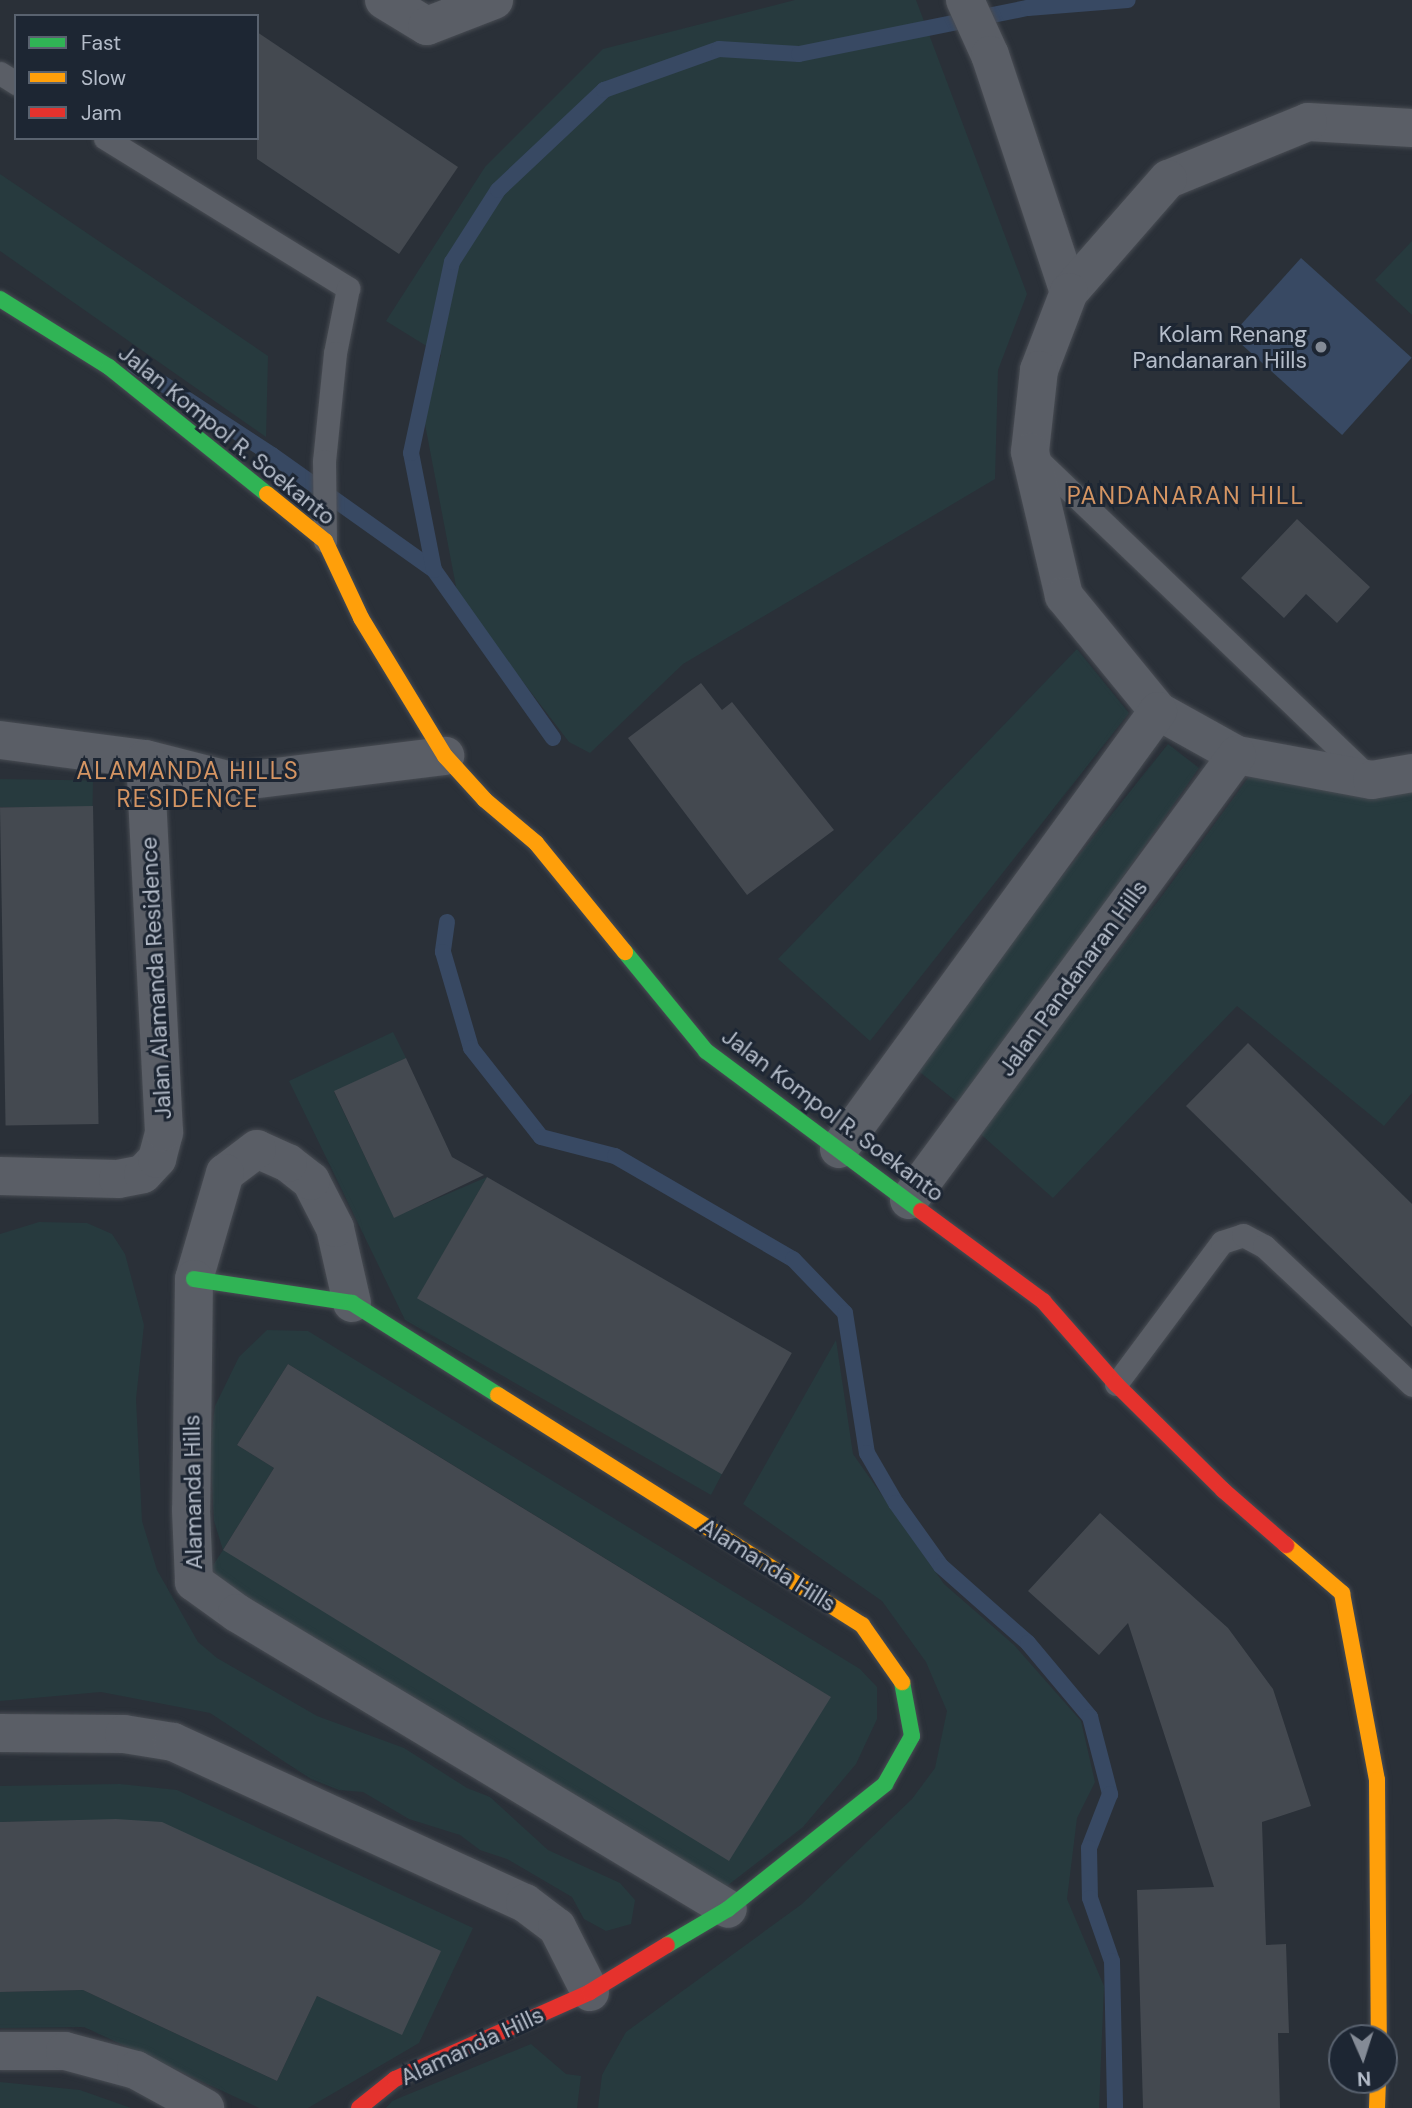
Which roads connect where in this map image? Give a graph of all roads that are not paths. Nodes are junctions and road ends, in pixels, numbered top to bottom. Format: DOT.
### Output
graph roads {
  1 [pos="384,0"];
  2 [pos="494,0"];
  3 [pos="965,0"];
  4 [pos="436,13"];
  5 [pos="1412,128"];
  6 [pos="108,140"];
  7 [pos="1069,292"];
  8 [pos="0,299"];
  9 [pos="1030,453"];
  10 [pos="326,541"];
  11 [pos="1158,711"];
  12 [pos="0,740"];
  13 [pos="1237,755"];
  14 [pos="445,756"];
  15 [pos="145,759"];
  16 [pos="1412,773"];
  17 [pos="1373,780"];
  18 [pos="839,1149"];
  19 [pos="0,1176"];
  20 [pos="909,1200"];
  21 [pos="194,1279"];
  22 [pos="352,1303"];
  23 [pos="1116,1384"];
  24 [pos="1412,1385"];
  25 [pos="0,1733"];
  26 [pos="728,1909"];
  27 [pos="590,1992"];
  28 [pos="1379,2024"];
  29 [pos="0,2051"];
  30 [pos="205,2108"];
  31 [pos="359,2108"];
  1 -- 4 [label="street"];
  2 -- 4 [label="street"];
  3 -- 7 [label="street"];
  5 -- 7 [label="street"];
  6 -- 10 [label="lane"];
  7 -- 9 [label="street"];
  8 -- 10 [label="main road, Jalan Kompol R. Soekanto"];
  9 -- 11 [label="street"];
  9 -- 17 [label="lane"];
  10 -- 14 [label="main road, Jalan Kompol R. Soekanto"];
  11 -- 13 [label="street"];
  11 -- 18 [label="street"];
  12 -- 15 [label="street"];
  13 -- 17 [label="street"];
  13 -- 20 [label="street, Jalan Pandanaran Hills"];
  14 -- 15 [label="street"];
  14 -- 18 [label="main road, Jalan Kompol R. Soekanto"];
  15 -- 19 [label="street, Jalan Alamanda Residence"];
  16 -- 17 [label="street"];
  18 -- 20 [label="main road, Jalan Kompol R. Soekanto"];
  20 -- 23 [label="main road, Jalan Kompol R. Soekanto"];
  21 -- 22 [label="main road, Alamanda Hills"];
  21 -- 22 [label="street, Alamanda Hills"];
  21 -- 26 [label="street, Alamanda Hills"];
  22 -- 26 [label="main road, Alamanda Hills"];
  23 -- 24 [label="lane"];
  23 -- 28 [label="main road, Jalan Kompol R. Soekanto"];
  25 -- 27 [label="street"];
  26 -- 27 [label="main road, Alamanda Hills"];
  27 -- 31 [label="main road, Alamanda Hills"];
  29 -- 30 [label="street"];
}
